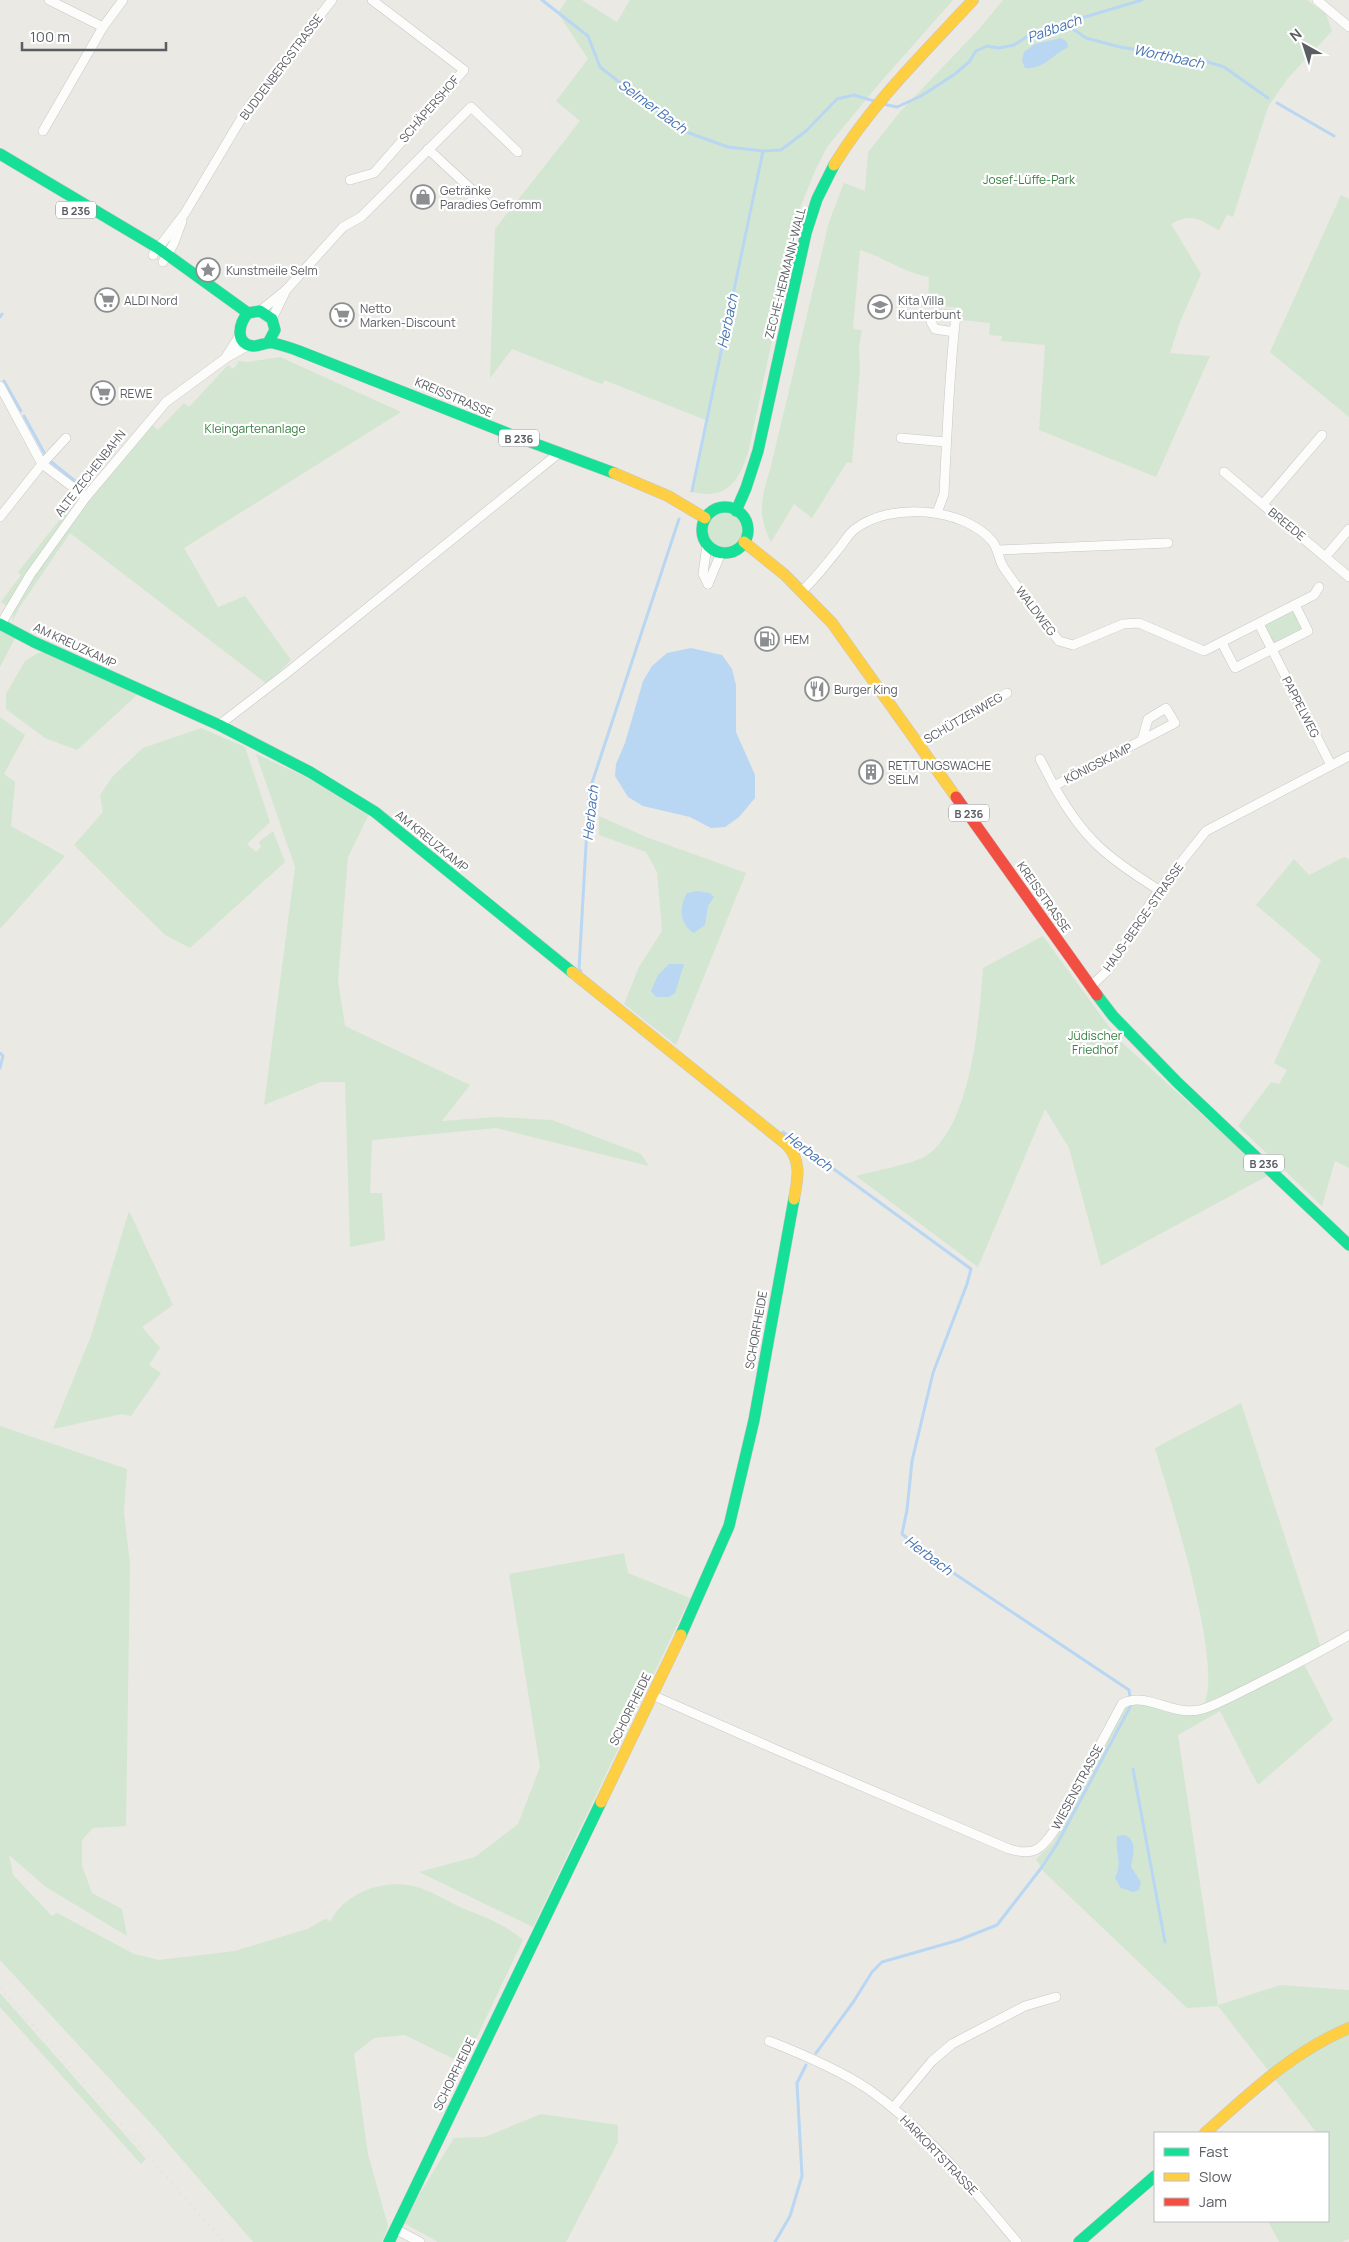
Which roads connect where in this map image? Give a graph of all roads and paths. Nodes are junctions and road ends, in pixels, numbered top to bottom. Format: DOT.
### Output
graph roads {
  1 [pos="49,0"];
  2 [pos="123,0"];
  3 [pos="332,0"];
  4 [pos="372,0"];
  5 [pos="973,0"];
  6 [pos="1318,0"];
  7 [pos="103,26"];
  8 [pos="1349,27"];
  9 [pos="43,131"];
  10 [pos="428,149"];
  11 [pos="518,152"];
  12 [pos="0,154"];
  13 [pos="0,164"];
  14 [pos="350,180"];
  15 [pos="485,202"];
  16 [pos="160,255"];
  17 [pos="286,290"];
  18 [pos="260,311"];
  19 [pos="248,313"];
  20 [pos="272,318"];
  21 [pos="240,323"];
  22 [pos="275,330"];
  23 [pos="954,332"];
  24 [pos="240,335"];
  25 [pos="268,343"];
  26 [pos="249,345"];
  27 [pos="301,352"];
  28 [pos="226,358"];
  29 [pos="0,386"];
  30 [pos="1322,435"];
  31 [pos="66,438"];
  32 [pos="901,438"];
  33 [pos="946,442"];
  34 [pos="559,453"];
  35 [pos="42,464"];
  36 [pos="1224,472"];
  37 [pos="86,497"];
  38 [pos="1263,504"];
  39 [pos="736,511"];
  40 [pos="937,513"];
  41 [pos="0,518"];
  42 [pos="705,518"];
  43 [pos="1349,528"];
  44 [pos="744,542"];
  45 [pos="1168,543"];
  46 [pos="707,545"];
  47 [pos="998,550"];
  48 [pos="722,553"];
  49 [pos="1326,556"];
  50 [pos="1349,577"];
  51 [pos="1319,587"];
  52 [pos="803,590"];
  53 [pos="1295,604"];
  54 [pos="1259,624"];
  55 [pos="0,625"];
  56 [pos="1222,643"];
  57 [pos="1271,650"];
  58 [pos="1007,693"];
  59 [pos="219,725"];
  60 [pos="1142,740"];
  61 [pos="919,744"];
  62 [pos="1349,756"];
  63 [pos="1040,759"];
  64 [pos="1331,765"];
  65 [pos="1054,786"];
  66 [pos="1159,890"];
  67 [pos="1090,987"];
  68 [pos="797,1156"];
  69 [pos="1349,1245"];
  70 [pos="1349,1635"];
  71 [pos="652,1695"];
  72 [pos="1056,1997"];
  73 [pos="1349,2028"];
  74 [pos="769,2040"];
  75 [pos="893,2108"];
  76 [pos="1206,2132"];
  77 [pos="1154,2177"];
  78 [pos="395,2229"];
  79 [pos="389,2242"];
  80 [pos="420,2242"];
  81 [pos="1017,2242"];
  82 [pos="1079,2242"];
  1 -- 7 [label="street"];
  2 -- 7 [label="street"];
  3 -- 16 [label="street, BUDDENBERGSTRASSE"];
  4 -- 14 [label="street, SCHÄPERSHOF"];
  5 -- 39 [label="street, ZECHE-HERMANN-WALL"];
  6 -- 8 [label="street"];
  7 -- 9 [label="street"];
  10 -- 11 [label="street"];
  10 -- 15 [label="street"];
  10 -- 17 [label="street"];
  12 -- 16 [label="street"];
  13 -- 16 [label="street, B 236"];
  16 -- 19 [label="street"];
  16 -- 21 [label="street, B 236"];
  17 -- 18 [label="street"];
  17 -- 20 [label="street"];
  18 -- 19 [label="street"];
  18 -- 20 [label="street"];
  19 -- 21 [label="street"];
  20 -- 22 [label="street"];
  21 -- 24 [label="street"];
  22 -- 25 [label="street"];
  22 -- 27 [label="street, KREISSTRASSE / B 236"];
  23 -- 33 [label="street"];
  24 -- 26 [label="street"];
  24 -- 28 [label="street, ALTE ZECHENBAHN"];
  25 -- 26 [label="street, KREISSTRASSE"];
  25 -- 27 [label="street, KREISSTRASSE"];
  26 -- 28 [label="street, ALTE ZECHENBAHN"];
  27 -- 34 [label="street, KREISSTRASSE / B 236"];
  28 -- 37 [label="street, ALTE ZECHENBAHN"];
  29 -- 35 [label="street"];
  30 -- 38 [label="street"];
  31 -- 35 [label="street"];
  32 -- 33 [label="street"];
  33 -- 40 [label="street"];
  34 -- 42 [label="street, KREISSTRASSE / B 236"];
  34 -- 59 [label="street"];
  35 -- 37 [label="street"];
  35 -- 41 [label="street"];
  36 -- 38 [label="street, BREEDE"];
  37 -- 55 [label="street, ALTE ZECHENBAHN"];
  38 -- 49 [label="street, BREEDE"];
  39 -- 42 [label="street"];
  39 -- 44 [label="street"];
  40 -- 47 [label="street, WALDWEG"];
  40 -- 52 [label="street, WALDWEG"];
  42 -- 46 [label="street"];
  43 -- 49 [label="street"];
  44 -- 48 [label="street"];
  44 -- 52 [label="street, KREISSTRASSE / B 236"];
  45 -- 47 [label="street"];
  46 -- 48 [label="street"];
  46 -- 48 [label="street"];
  47 -- 56 [label="street, WALDWEG"];
  49 -- 50 [label="street, BREEDE"];
  51 -- 53 [label="street"];
  52 -- 61 [label="street, KREISSTRASSE / B 236"];
  53 -- 54 [label="street"];
  53 -- 57 [label="street"];
  54 -- 56 [label="street"];
  54 -- 57 [label="street, PAPPELWEG"];
  55 -- 59 [label="street, AM KREUZKAMP"];
  56 -- 57 [label="street"];
  57 -- 64 [label="street, PAPPELWEG"];
  58 -- 61 [label="street, SCHÜTZENWEG"];
  59 -- 68 [label="street, AM KREUZKAMP"];
  60 -- 65 [label="street, KÖNIGSKAMP"];
  61 -- 67 [label="street, KREISSTRASSE / B 236"];
  62 -- 64 [label="street, HAUS-BERGE-STRASSE"];
  63 -- 65 [label="street, KÖNIGSKAMP"];
  64 -- 66 [label="street, HAUS-BERGE-STRASSE"];
  65 -- 66 [label="street, KÖNIGSKAMP"];
  66 -- 67 [label="street, HAUS-BERGE-STRASSE"];
  67 -- 69 [label="street, KREISSTRASSE / B 236"];
  68 -- 71 [label="street, SCHORFHEIDE"];
  70 -- 71 [label="street, WIESENSTRASSE"];
  71 -- 78 [label="street, SCHORFHEIDE"];
  72 -- 75 [label="street"];
  73 -- 76 [label="street"];
  74 -- 75 [label="street, HARKORTSTRASSE"];
  75 -- 81 [label="street, HARKORTSTRASSE"];
  77 -- 82 [label="street"];
  78 -- 79 [label="street, SCHORFHEIDE"];
  78 -- 80 [label="street"];
}
